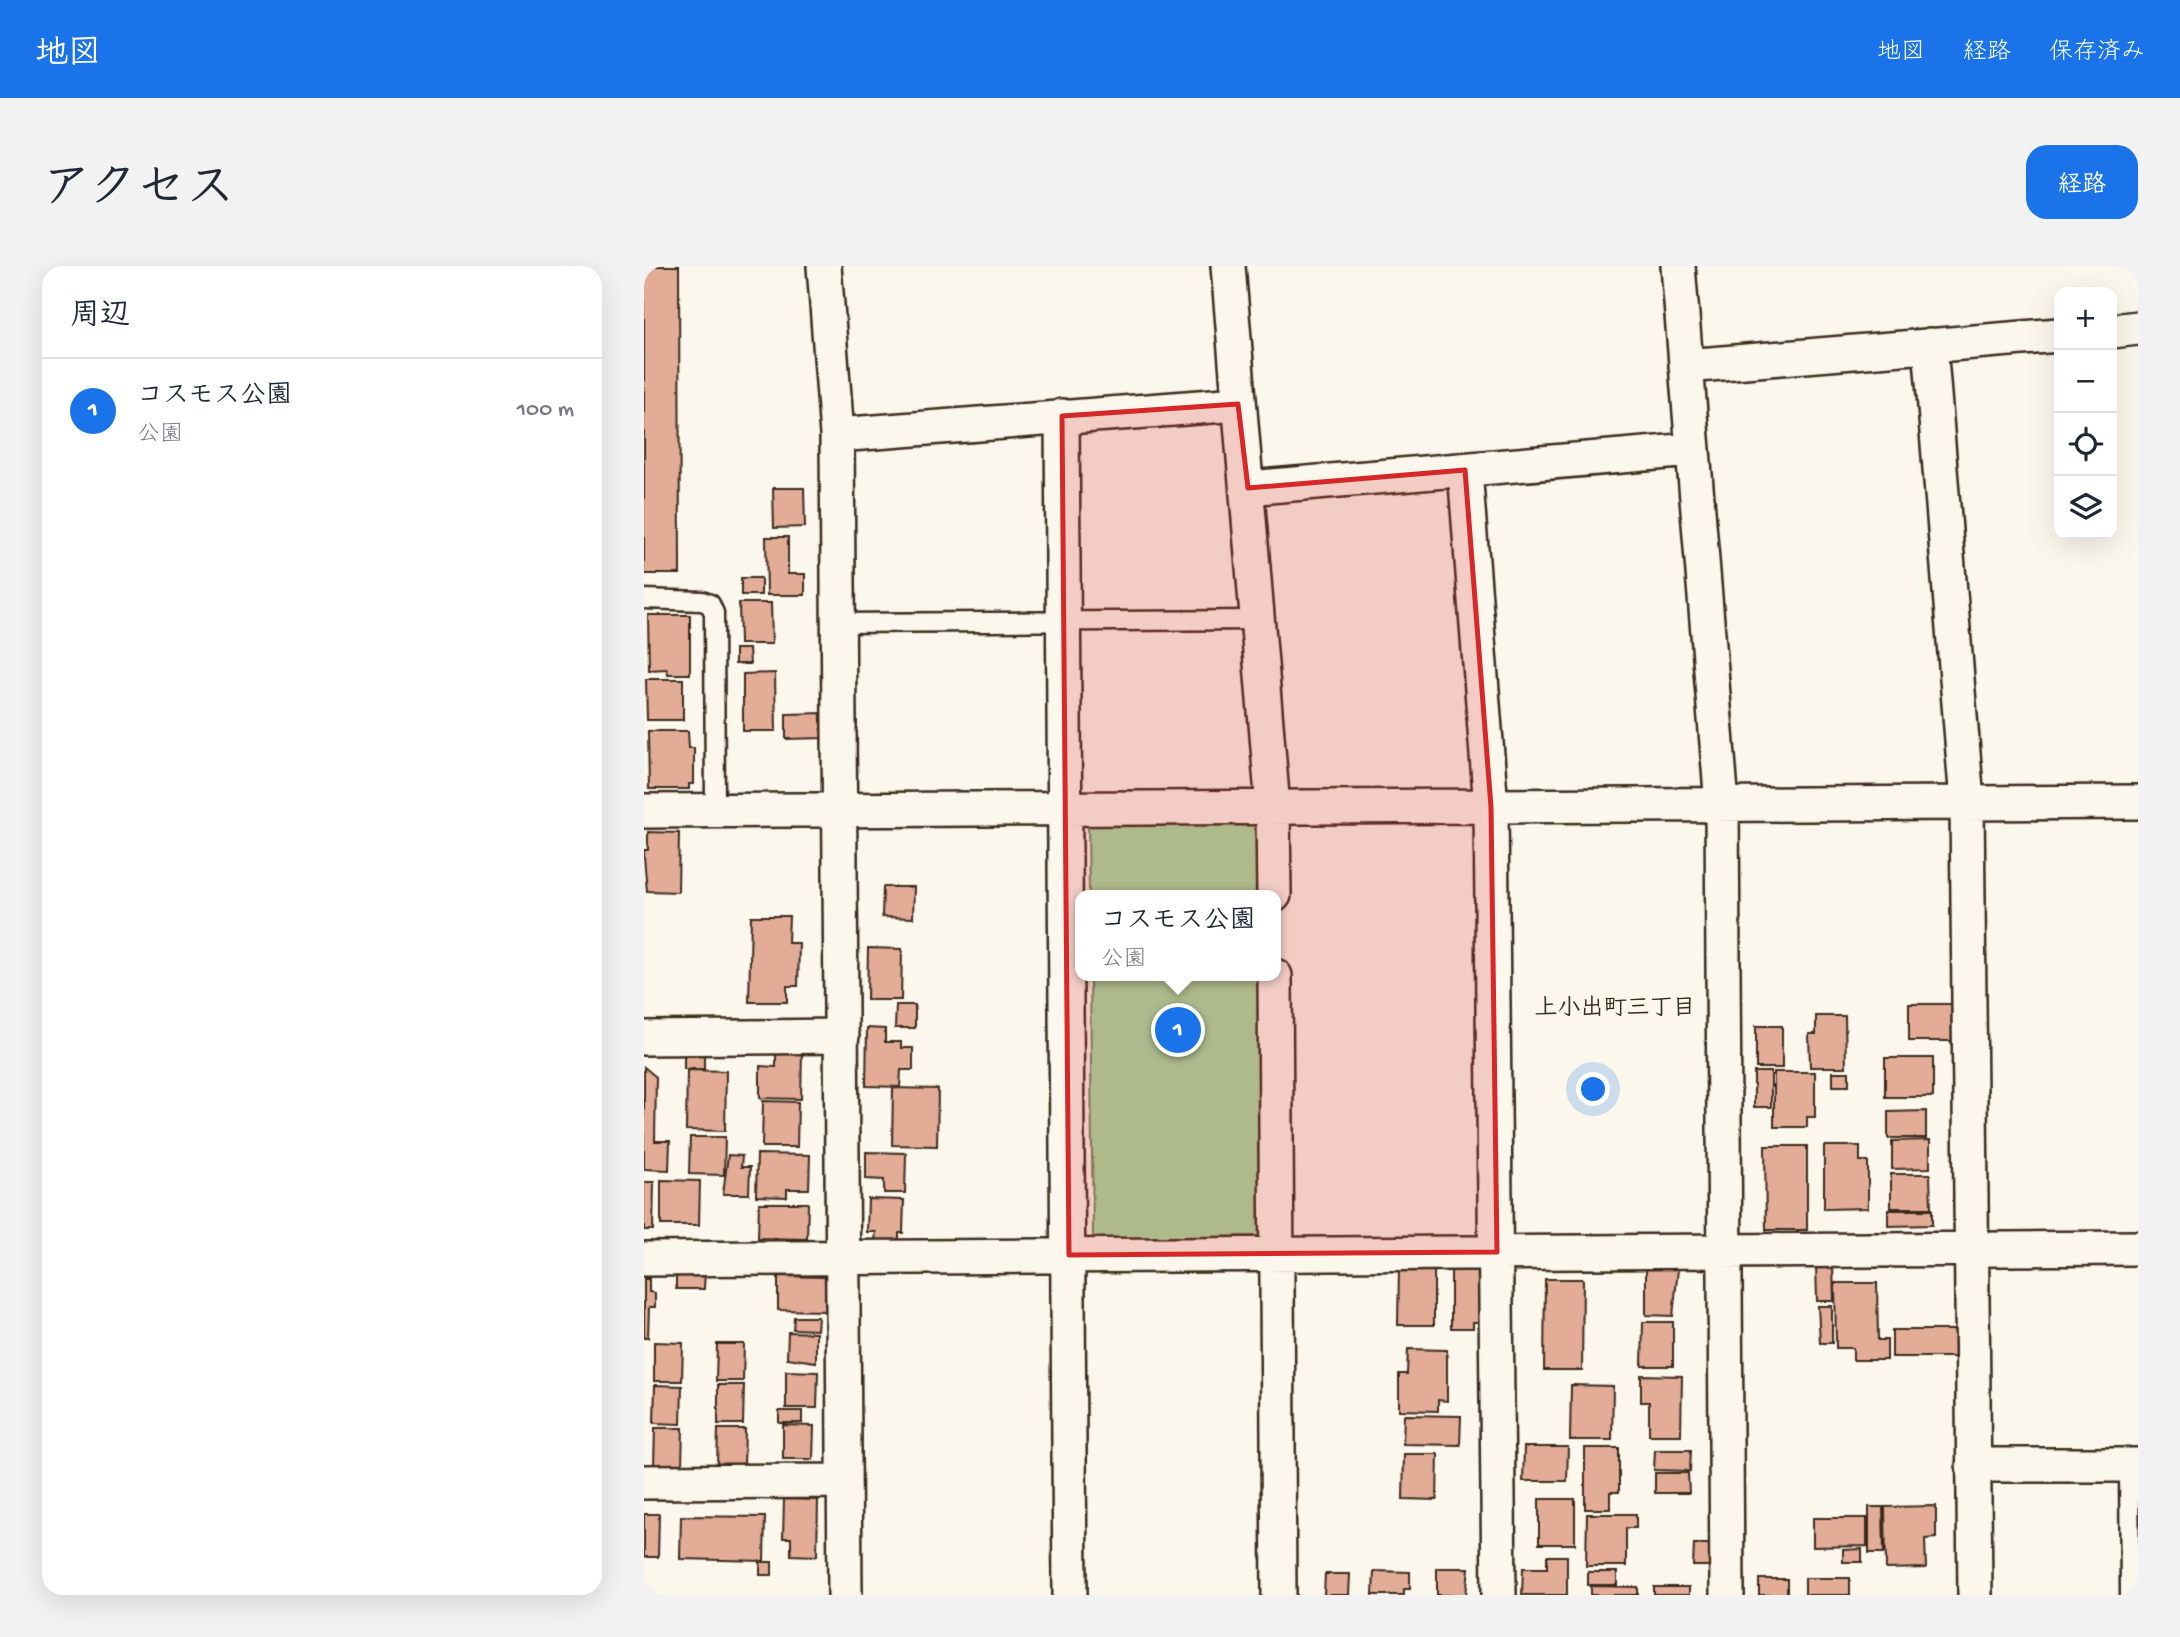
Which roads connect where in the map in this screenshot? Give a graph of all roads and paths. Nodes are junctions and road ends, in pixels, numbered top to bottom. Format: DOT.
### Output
graph roads {
  1 [pos="824,266"];
  2 [pos="1228,266"];
  3 [pos="1678,266"];
  4 [pos="2138,328"];
  5 [pos="2117,330"];
  6 [pos="2054,335"];
  7 [pos="1930,345"];
  8 [pos="1686,366"];
  9 [pos="1238,404"];
  10 [pos="1062,416"];
  11 [pos="837,435"];
  12 [pos="1692,450"];
  13 [pos="1465,470"];
  14 [pos="1248,488"];
  15 [pos="644,599"];
  16 [pos="1257,620"];
  17 [pos="1063,621"];
  18 [pos="837,623"];
  19 [pos="1967,802"];
  20 [pos="2138,802"];
  21 [pos="1722,805"];
  22 [pos="1491,807"];
  23 [pos="840,808"];
  24 [pos="1273,808"];
  25 [pos="1065,809"];
  26 [pos="715,810"];
  27 [pos="644,811"];
  28 [pos="1274,890"];
  29 [pos="1275,981"];
  30 [pos="842,1036"];
  31 [pos="644,1038"];
  32 [pos="1970,1248"];
  33 [pos="2138,1248"];
  34 [pos="1724,1250"];
  35 [pos="1497,1252"];
  36 [pos="1069,1255"];
  37 [pos="1278,1255"];
  38 [pos="844,1257"];
  39 [pos="644,1259"];
  40 [pos="1973,1465"];
  41 [pos="2134,1465"];
  42 [pos="843,1481"];
  43 [pos="644,1482"];
  44 [pos="845,1595"];
  45 [pos="1070,1595"];
  46 [pos="1279,1595"];
  47 [pos="1499,1595"];
  48 [pos="1727,1595"];
  49 [pos="1975,1595"];
  50 [pos="2130,1595"];
  1 -- 11 [label="street"];
  2 -- 9 [label="street"];
  3 -- 8 [label="street"];
  4 -- 5 [label="street"];
  6 -- 7 [label="street"];
  7 -- 8 [label="street"];
  7 -- 19 [label="street"];
  8 -- 12 [label="street"];
  9 -- 10 [label="street"];
  9 -- 14 [label="street"];
  10 -- 11 [label="street"];
  10 -- 17 [label="street"];
  11 -- 18 [label="street"];
  12 -- 13 [label="street"];
  12 -- 21 [label="street"];
  13 -- 14 [label="street"];
  13 -- 22 [label="street"];
  14 -- 16 [label="street"];
  15 -- 26 [label="lane"];
  16 -- 17 [label="lane"];
  16 -- 24 [label="street"];
  17 -- 18 [label="lane"];
  17 -- 25 [label="street"];
  18 -- 23 [label="street"];
  19 -- 20 [label="street"];
  19 -- 21 [label="street"];
  19 -- 32 [label="street"];
  21 -- 22 [label="street"];
  21 -- 34 [label="street"];
  22 -- 24 [label="street"];
  22 -- 35 [label="street"];
  23 -- 25 [label="street"];
  23 -- 26 [label="street"];
  23 -- 30 [label="street"];
  24 -- 25 [label="street"];
  24 -- 28 [label="street"];
  25 -- 36 [label="street"];
  26 -- 27 [label="street"];
  29 -- 37 [label="street"];
  30 -- 31 [label="street"];
  30 -- 38 [label="street"];
  32 -- 33 [label="street"];
  32 -- 34 [label="street"];
  32 -- 40 [label="street"];
  34 -- 35 [label="street"];
  34 -- 48 [label="street"];
  35 -- 37 [label="street"];
  35 -- 47 [label="street"];
  36 -- 37 [label="street"];
  36 -- 38 [label="street"];
  36 -- 45 [label="street"];
  37 -- 46 [label="street"];
  38 -- 39 [label="street"];
  38 -- 42 [label="street"];
  40 -- 41 [label="street"];
  40 -- 49 [label="street"];
  41 -- 50 [label="lane"];
  42 -- 43 [label="street"];
  42 -- 44 [label="street"];
}
